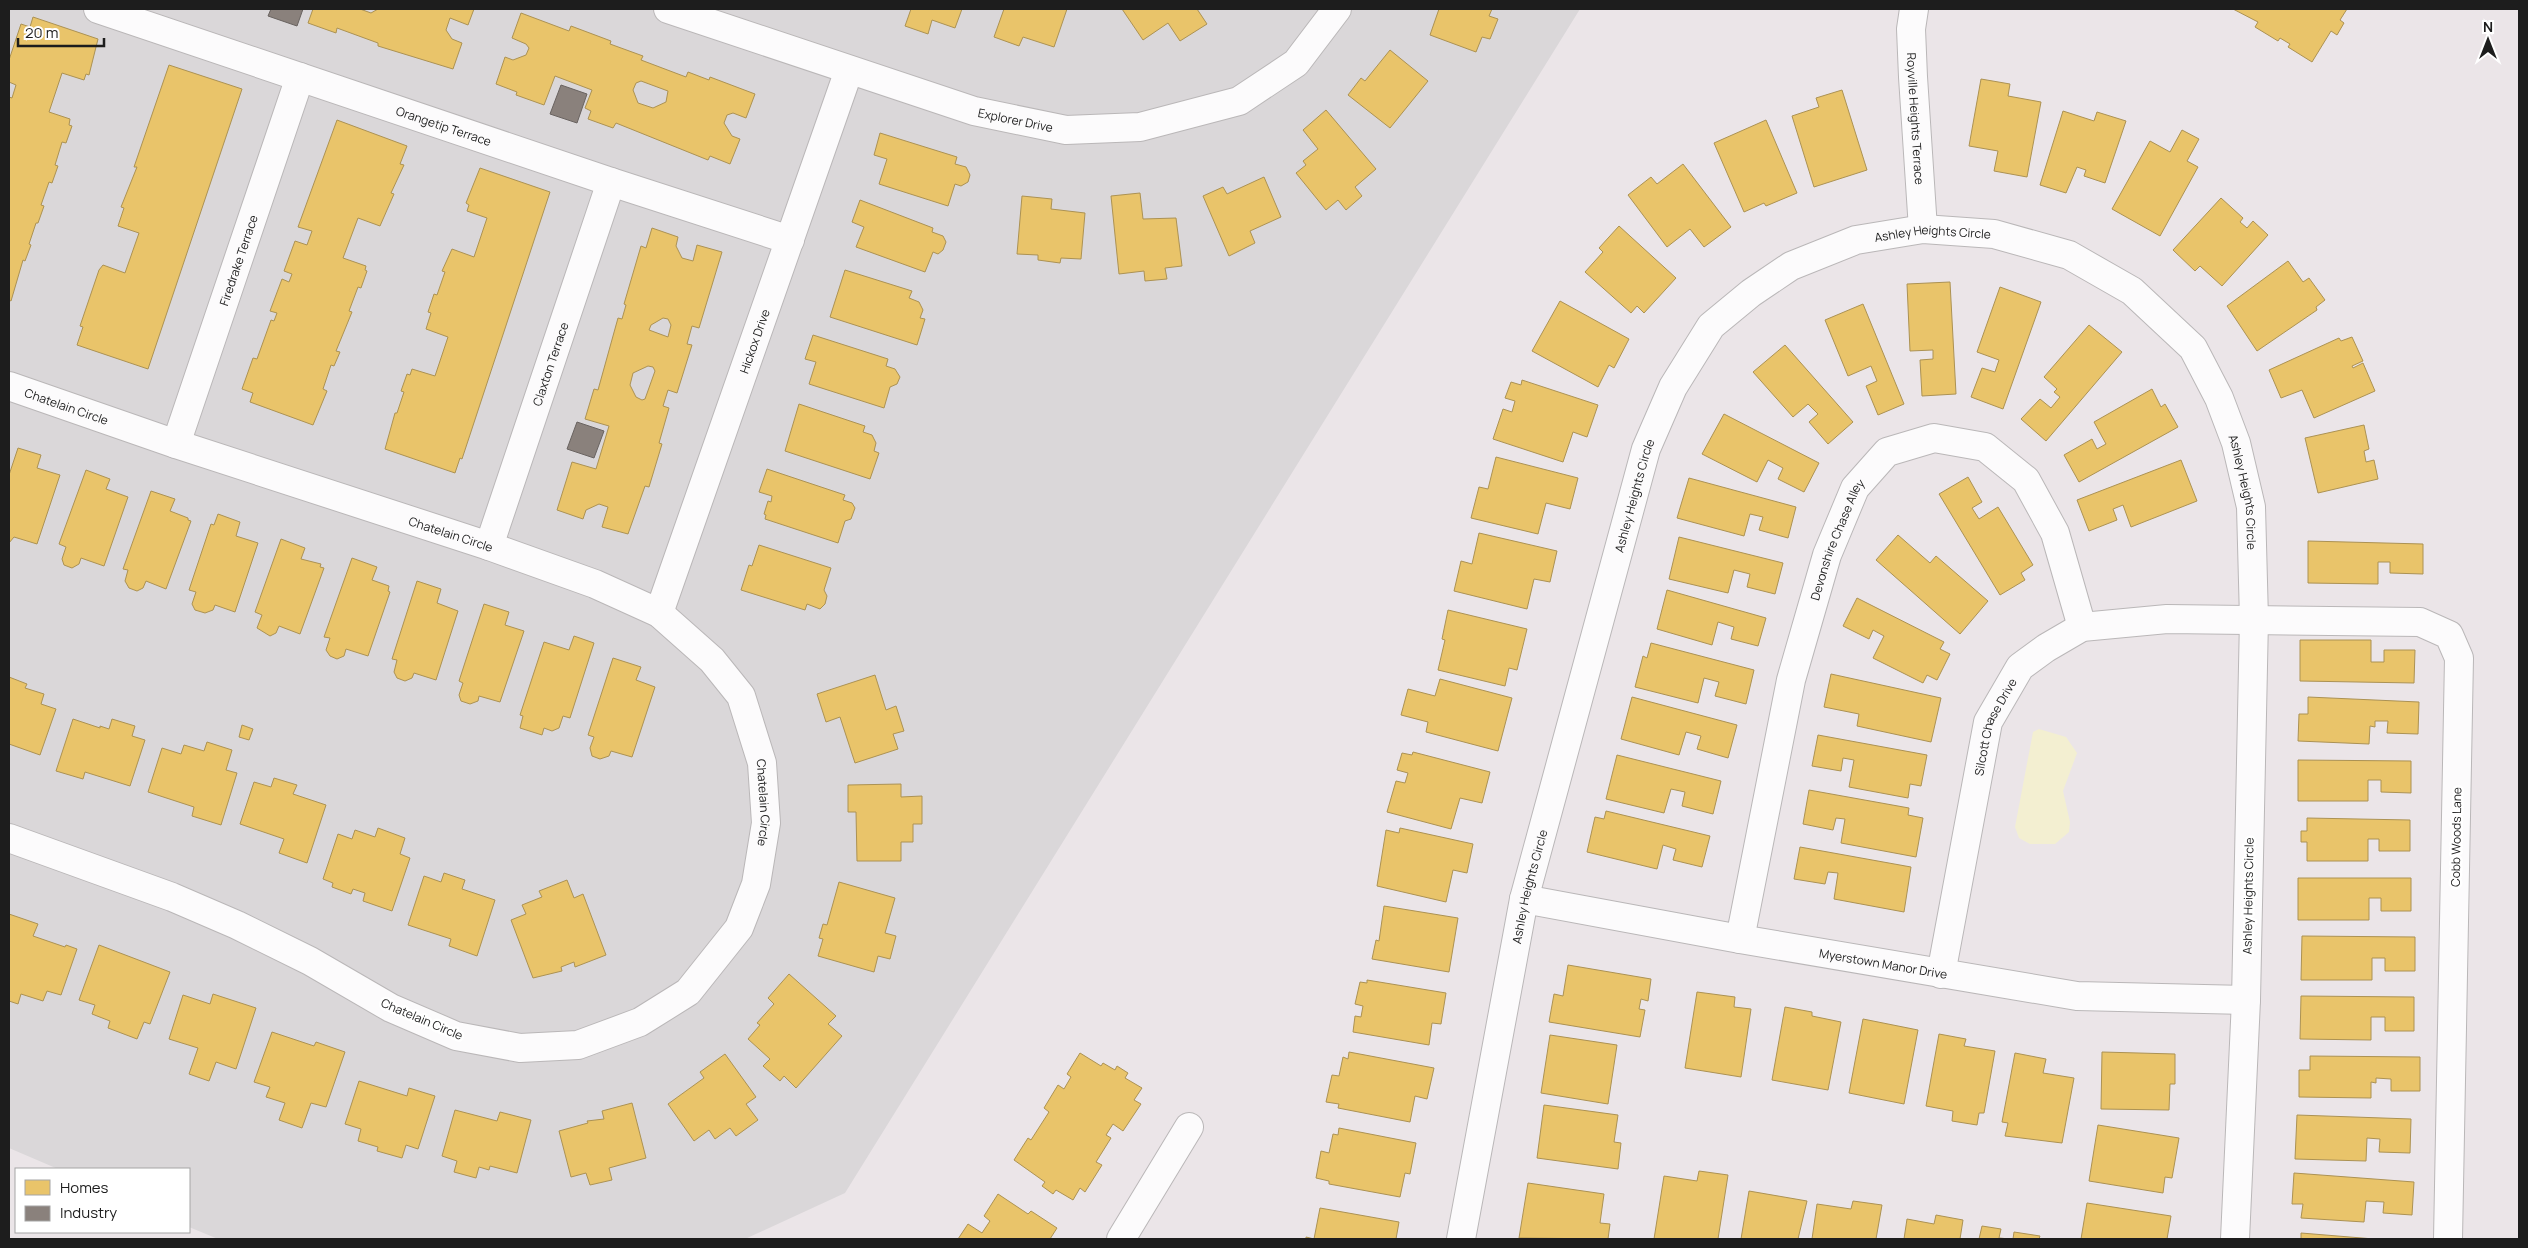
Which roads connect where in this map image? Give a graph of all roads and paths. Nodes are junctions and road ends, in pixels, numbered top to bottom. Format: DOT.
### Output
graph roads {
  1 [pos="98,9"];
  2 [pos="668,9"];
  3 [pos="1337,9"];
  4 [pos="1914,9"];
  5 [pos="849,70"];
  6 [pos="300,78"];
  7 [pos="611,182"];
  8 [pos="1923,229"];
  9 [pos="790,240"];
  10 [pos="9,386"];
  11 [pos="176,444"];
  12 [pos="489,546"];
  13 [pos="659,613"];
  14 [pos="2254,619"];
  15 [pos="2082,627"];
  16 [pos="9,838"];
  17 [pos="1524,899"];
  18 [pos="1740,939"];
  19 [pos="1942,974"];
  20 [pos="2246,1000"];
  21 [pos="1189,1127"];
  22 [pos="1121,1239"];
  23 [pos="1461,1239"];
  24 [pos="2235,1239"];
  25 [pos="2448,1239"];
  1 -- 6 [label="street, Orangetip Terrace"];
  2 -- 5 [label="street, Explorer Drive"];
  3 -- 5 [label="street, Explorer Drive"];
  4 -- 8 [label="street, Royville Heights Terrace"];
  5 -- 9 [label="street, Hickox Drive"];
  6 -- 7 [label="street, Orangetip Terrace"];
  6 -- 11 [label="street, Firedrake Terrace"];
  7 -- 9 [label="street, Orangetip Terrace"];
  7 -- 12 [label="street, Claxton Terrace"];
  8 -- 14 [label="street, Ashley Heights Circle"];
  8 -- 17 [label="street, Ashley Heights Circle"];
  9 -- 13 [label="street, Hickox Drive"];
  10 -- 11 [label="street, Chatelain Circle"];
  11 -- 12 [label="street, Chatelain Circle"];
  12 -- 13 [label="street, Chatelain Circle"];
  13 -- 16 [label="street, Chatelain Circle"];
  14 -- 15 [label="street, Silcott Chase Drive"];
  14 -- 20 [label="street, Ashley Heights Circle"];
  14 -- 25 [label="street, Cobb Woods Lane"];
  15 -- 18 [label="street, Devonshire Chase Alley"];
  15 -- 19 [label="street, Silcott Chase Drive"];
  17 -- 18 [label="street, Myerstown Manor Drive"];
  17 -- 23 [label="street, Ashley Heights Circle"];
  18 -- 19 [label="street, Myerstown Manor Drive"];
  19 -- 20 [label="street, Myerstown Manor Drive"];
  20 -- 24 [label="street, Ashley Heights Circle"];
  21 -- 22 [label="street"];
}
